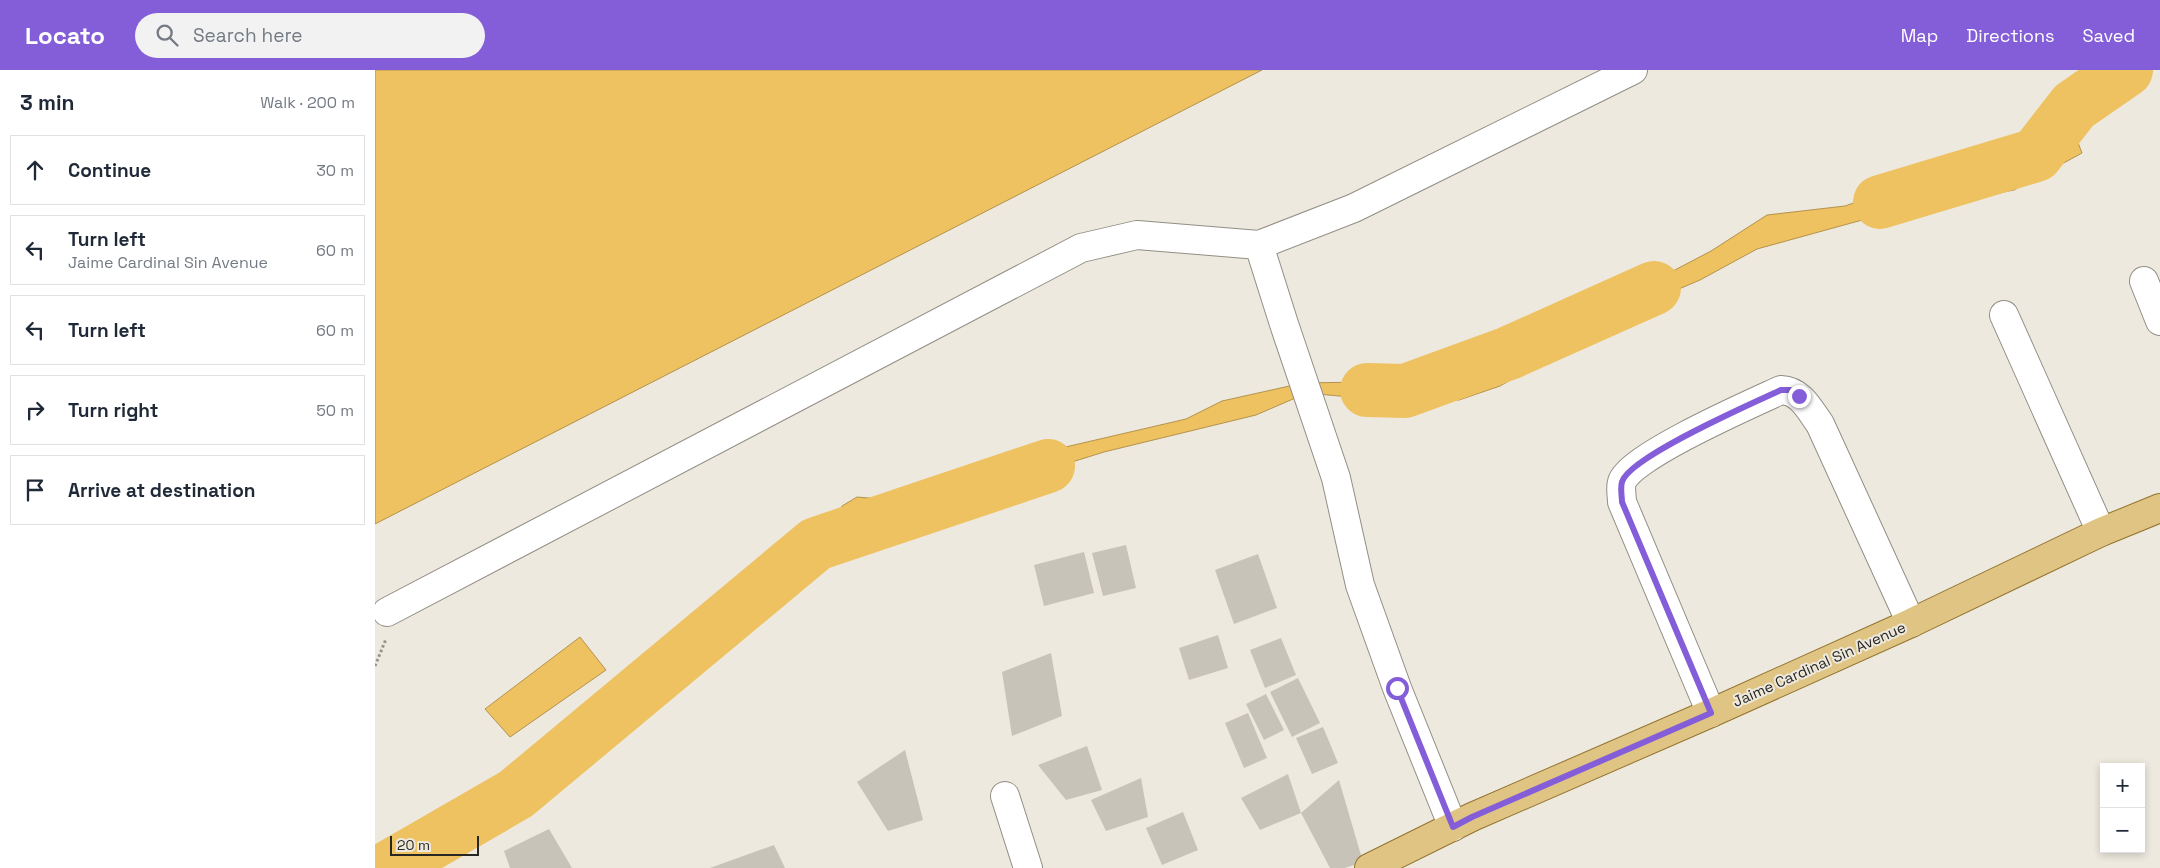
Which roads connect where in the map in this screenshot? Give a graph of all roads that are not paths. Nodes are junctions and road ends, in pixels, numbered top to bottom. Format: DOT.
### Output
graph roads {
  1 [pos="1633,70"];
  2 [pos="1259,245"];
  3 [pos="2144,281"];
  4 [pos="2004,315"];
  5 [pos="2160,321"];
  6 [pos="2160,508"];
  7 [pos="2101,532"];
  8 [pos="387,612"];
  9 [pos="1911,623"];
  10 [pos="1711,713"];
  11 [pos="1005,796"];
  12 [pos="1453,827"];
  13 [pos="1028,868"];
  14 [pos="1369,868"];
  1 -- 2 [label="street"];
  2 -- 8 [label="street"];
  2 -- 12 [label="street"];
  3 -- 5 [label="street"];
  4 -- 7 [label="street"];
  6 -- 7 [label="main road, Jaime Cardinal Sin Avenue"];
  7 -- 9 [label="main road, Jaime Cardinal Sin Avenue"];
  9 -- 10 [label="main road, Jaime Cardinal Sin Avenue"];
  9 -- 10 [label="street"];
  10 -- 12 [label="main road, Jaime Cardinal Sin Avenue"];
  11 -- 13 [label="street"];
  12 -- 14 [label="main road, Jaime Cardinal Sin Avenue"];
}
